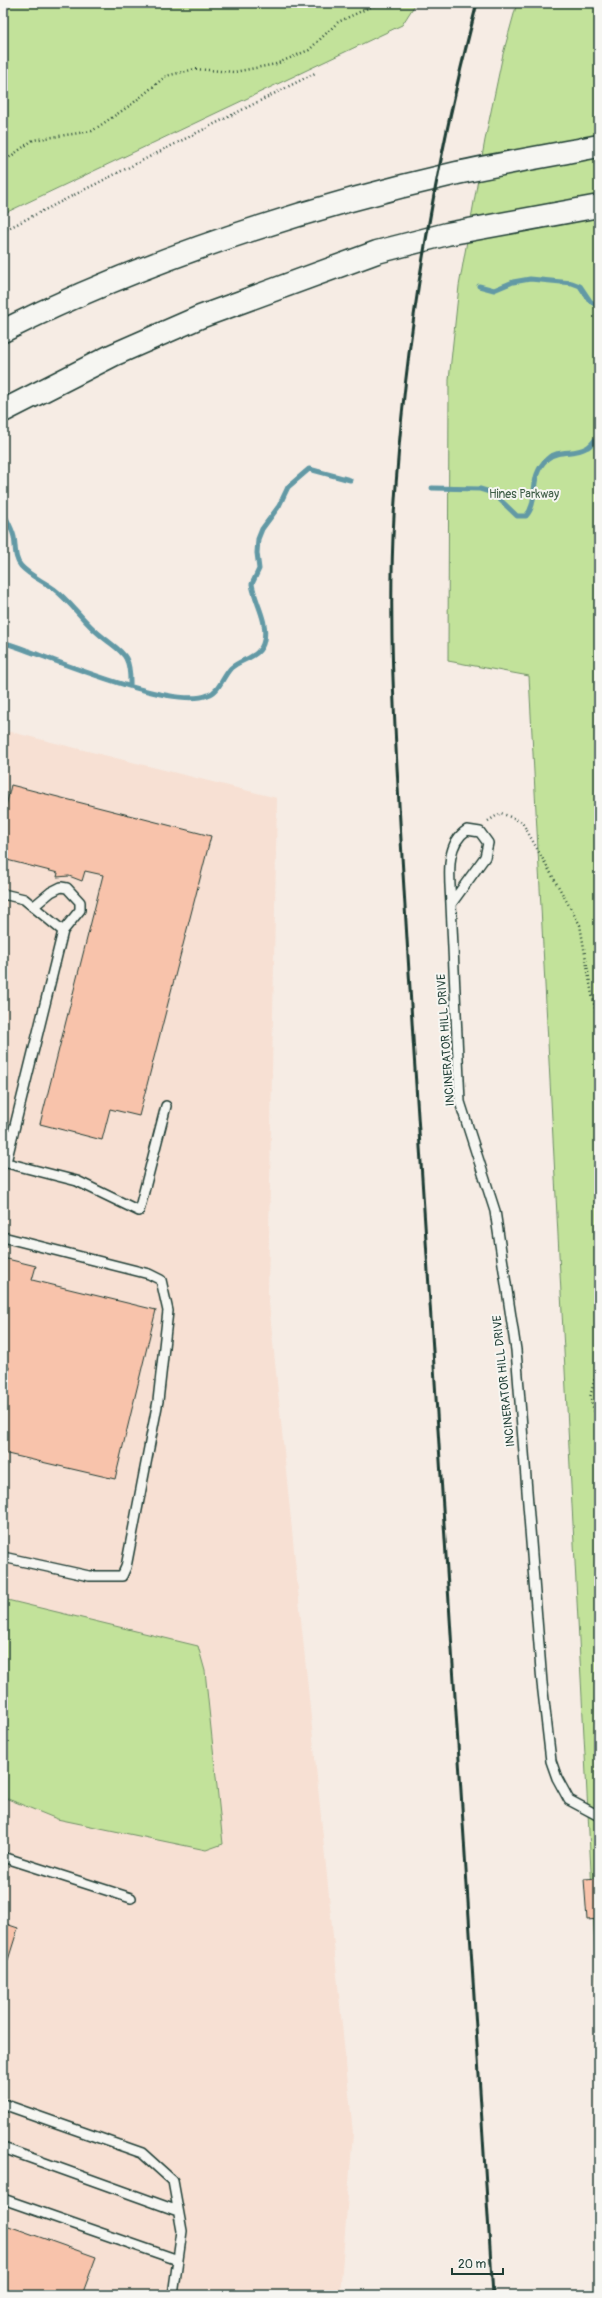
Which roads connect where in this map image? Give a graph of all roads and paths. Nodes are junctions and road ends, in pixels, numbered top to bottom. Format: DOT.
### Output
graph roads {
  1 [pos="379,3"];
  2 [pos="317,72"];
  3 [pos="599,146"];
  4 [pos="3,162"];
  5 [pos="599,206"];
  6 [pos="3,231"];
  7 [pos="3,331"];
  8 [pos="3,411"];
  9 [pos="472,831"];
  10 [pos="3,894"];
  11 [pos="451,904"];
  12 [pos="33,906"];
  13 [pos="63,931"];
  14 [pos="599,1025"];
  15 [pos="166,1106"];
  16 [pos="4,1162"];
  17 [pos="3,1237"];
  18 [pos="599,1360"];
  19 [pos="599,1424"];
  20 [pos="3,1557"];
  21 [pos="599,1816"];
  22 [pos="3,1857"];
  23 [pos="131,1898"];
  24 [pos="3,2104"];
  25 [pos="3,2148"];
  26 [pos="3,2199"];
  27 [pos="178,2211"];
  28 [pos="178,2260"];
  29 [pos="173,2295"];
  1 -- 4 [label="path"];
  2 -- 6 [label="path"];
  3 -- 7 [label="highway"];
  5 -- 8 [label="highway"];
  9 -- 11 [label="lane, INCINERATOR HILL DRIVE"];
  9 -- 11 [label="lane"];
  9 -- 14 [label="path"];
  10 -- 12 [label="lane"];
  11 -- 21 [label="lane, INCINERATOR HILL DRIVE"];
  12 -- 13 [label="lane"];
  12 -- 13 [label="lane"];
  13 -- 16 [label="lane"];
  15 -- 16 [label="lane"];
  17 -- 20 [label="lane"];
  18 -- 19 [label="path"];
  22 -- 23 [label="lane"];
  24 -- 27 [label="lane"];
  25 -- 27 [label="lane"];
  26 -- 28 [label="lane"];
  27 -- 28 [label="lane"];
  28 -- 29 [label="lane"];
}
